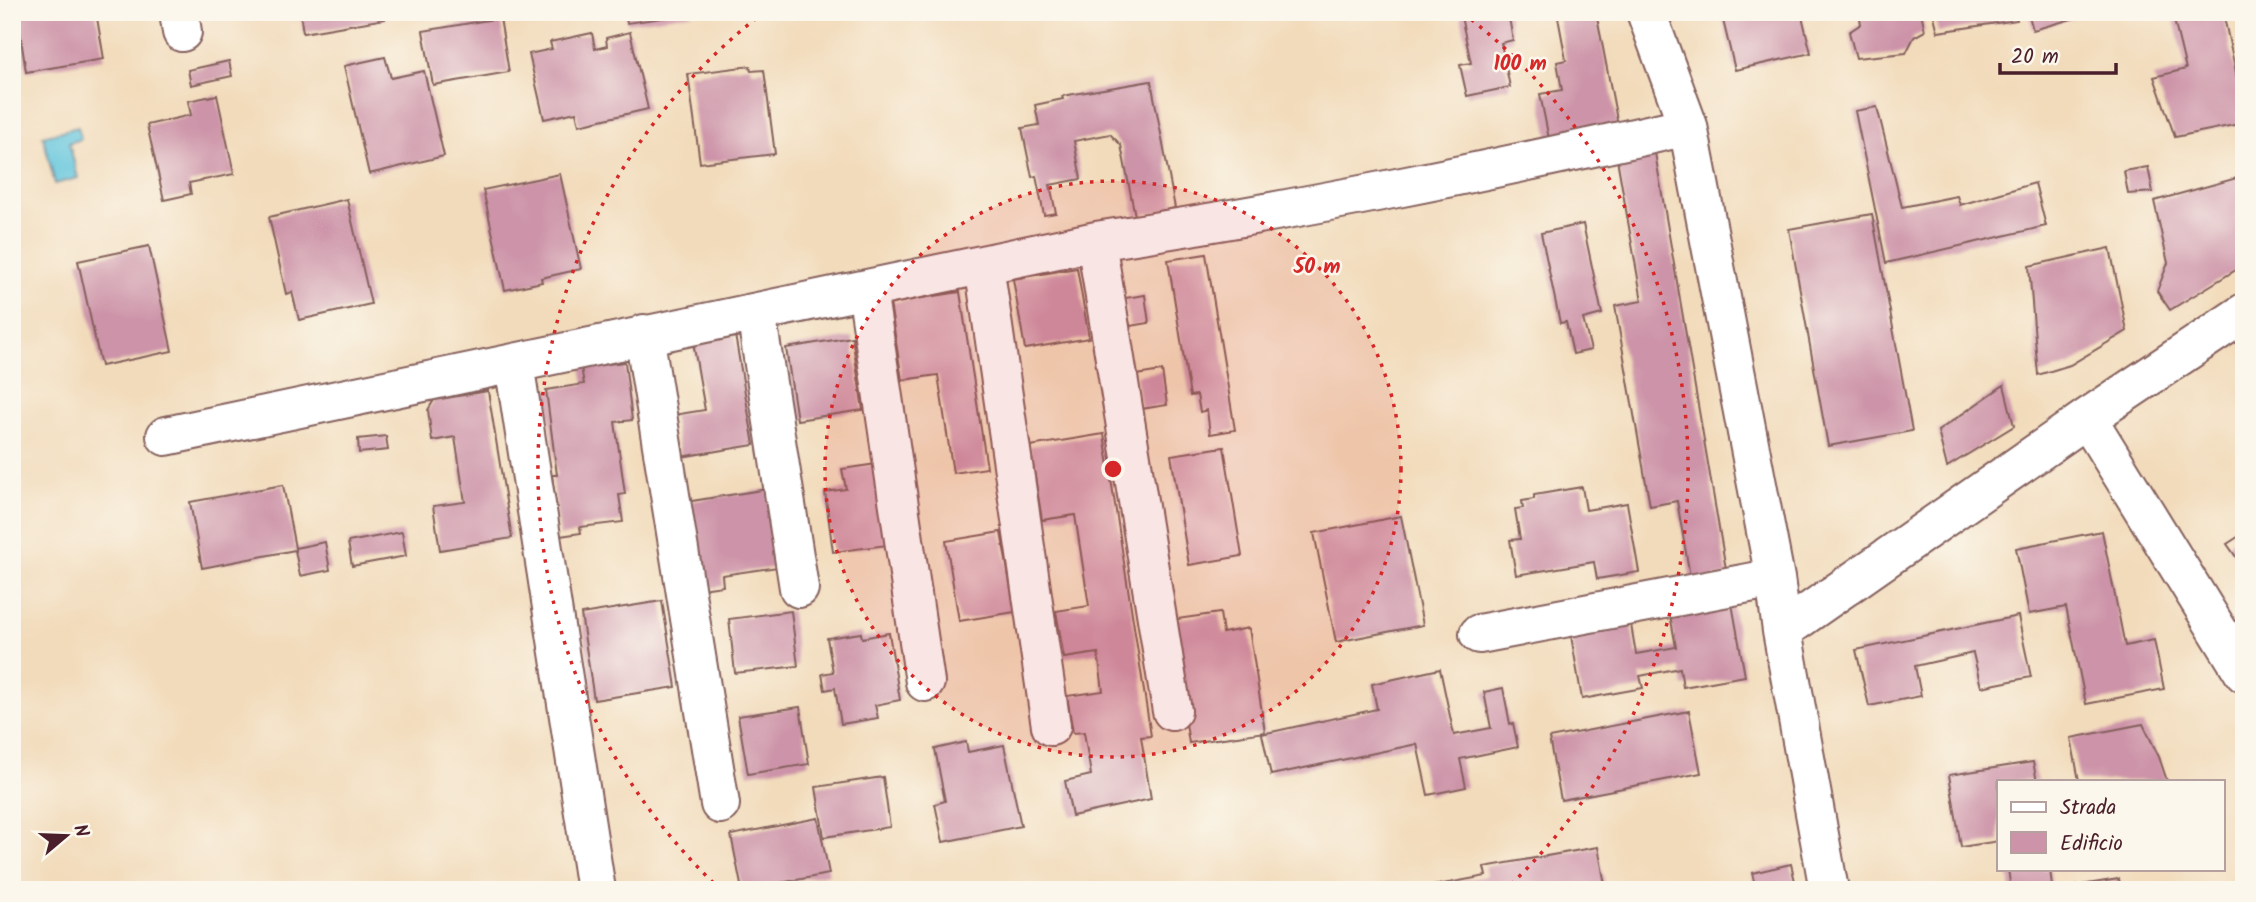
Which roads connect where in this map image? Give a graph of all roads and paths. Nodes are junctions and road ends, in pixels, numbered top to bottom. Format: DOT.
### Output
graph roads {
  1 [pos="1646,12"];
  2 [pos="1688,126"];
  3 [pos="1096,242"];
  4 [pos="984,265"];
  5 [pos="867,289"];
  6 [pos="756,313"];
  7 [pos="2244,313"];
  8 [pos="644,334"];
  9 [pos="514,363"];
  10 [pos="2087,418"];
  11 [pos="166,436"];
  12 [pos="1775,578"];
  13 [pos="799,588"];
  14 [pos="1782,631"];
  15 [pos="1479,634"];
  16 [pos="2244,673"];
  17 [pos="925,682"];
  18 [pos="1172,711"];
  19 [pos="1051,726"];
  20 [pos="720,804"];
  21 [pos="596,890"];
  22 [pos="1829,890"];
  1 -- 2 [label="street"];
  2 -- 3 [label="street"];
  2 -- 12 [label="street"];
  3 -- 4 [label="street"];
  3 -- 18 [label="street"];
  4 -- 5 [label="street"];
  4 -- 19 [label="street"];
  5 -- 6 [label="street"];
  5 -- 17 [label="street"];
  6 -- 8 [label="street"];
  6 -- 13 [label="street"];
  7 -- 10 [label="street"];
  8 -- 9 [label="street"];
  8 -- 20 [label="street"];
  9 -- 11 [label="street"];
  9 -- 21 [label="street"];
  10 -- 14 [label="street"];
  10 -- 16 [label="street"];
  12 -- 14 [label="street"];
  12 -- 15 [label="street"];
  14 -- 22 [label="street"];
}
